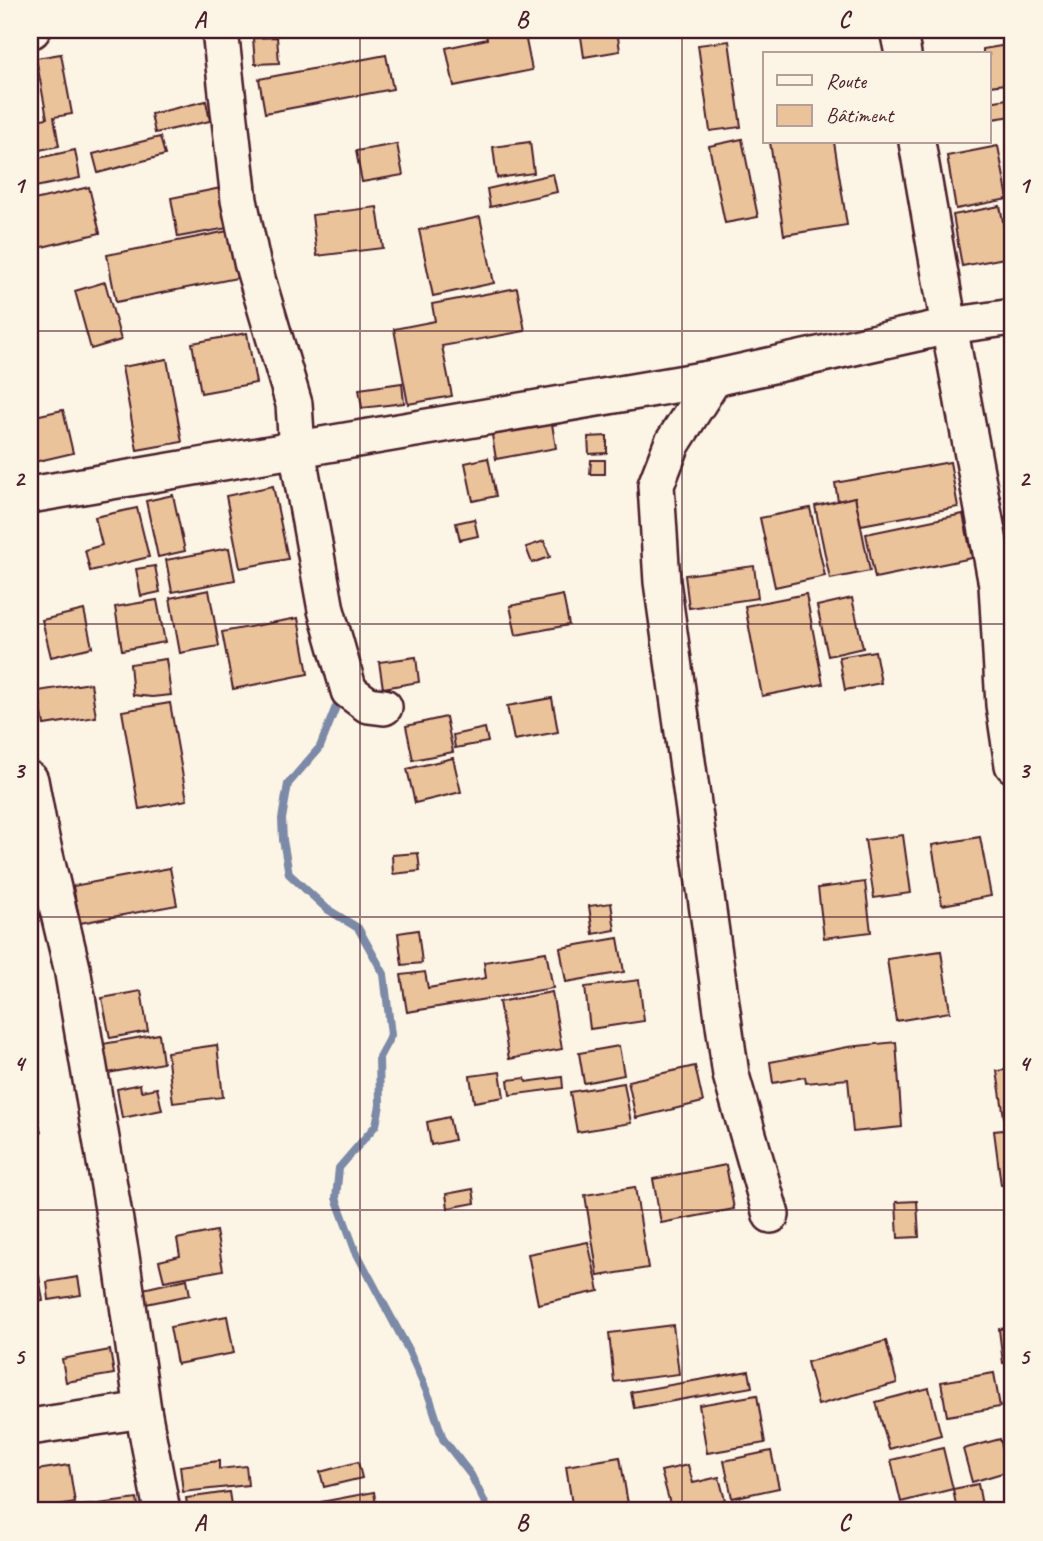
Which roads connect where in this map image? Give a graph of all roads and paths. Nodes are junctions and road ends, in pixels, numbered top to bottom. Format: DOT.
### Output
graph roads {
  1 [pos="220,30"];
  2 [pos="898,30"];
  3 [pos="902,52"];
  4 [pos="917,144"];
  5 [pos="1013,317"];
  6 [pos="949,326"];
  7 [pos="714,378"];
  8 [pos="297,450"];
  9 [pos="30,495"];
  10 [pos="384,707"];
  11 [pos="1013,765"];
  12 [pos="30,780"];
  13 [pos="771,1215"];
  14 [pos="143,1410"];
  15 [pos="30,1426"];
  16 [pos="162,1511"];
  1 -- 8 [label="street"];
  2 -- 3 [label="street"];
  4 -- 6 [label="street"];
  5 -- 6 [label="street"];
  6 -- 7 [label="street"];
  6 -- 11 [label="street"];
  7 -- 8 [label="street"];
  7 -- 13 [label="street"];
  8 -- 9 [label="street"];
  8 -- 10 [label="street"];
  12 -- 14 [label="street"];
  14 -- 15 [label="street"];
  14 -- 16 [label="street"];
}
